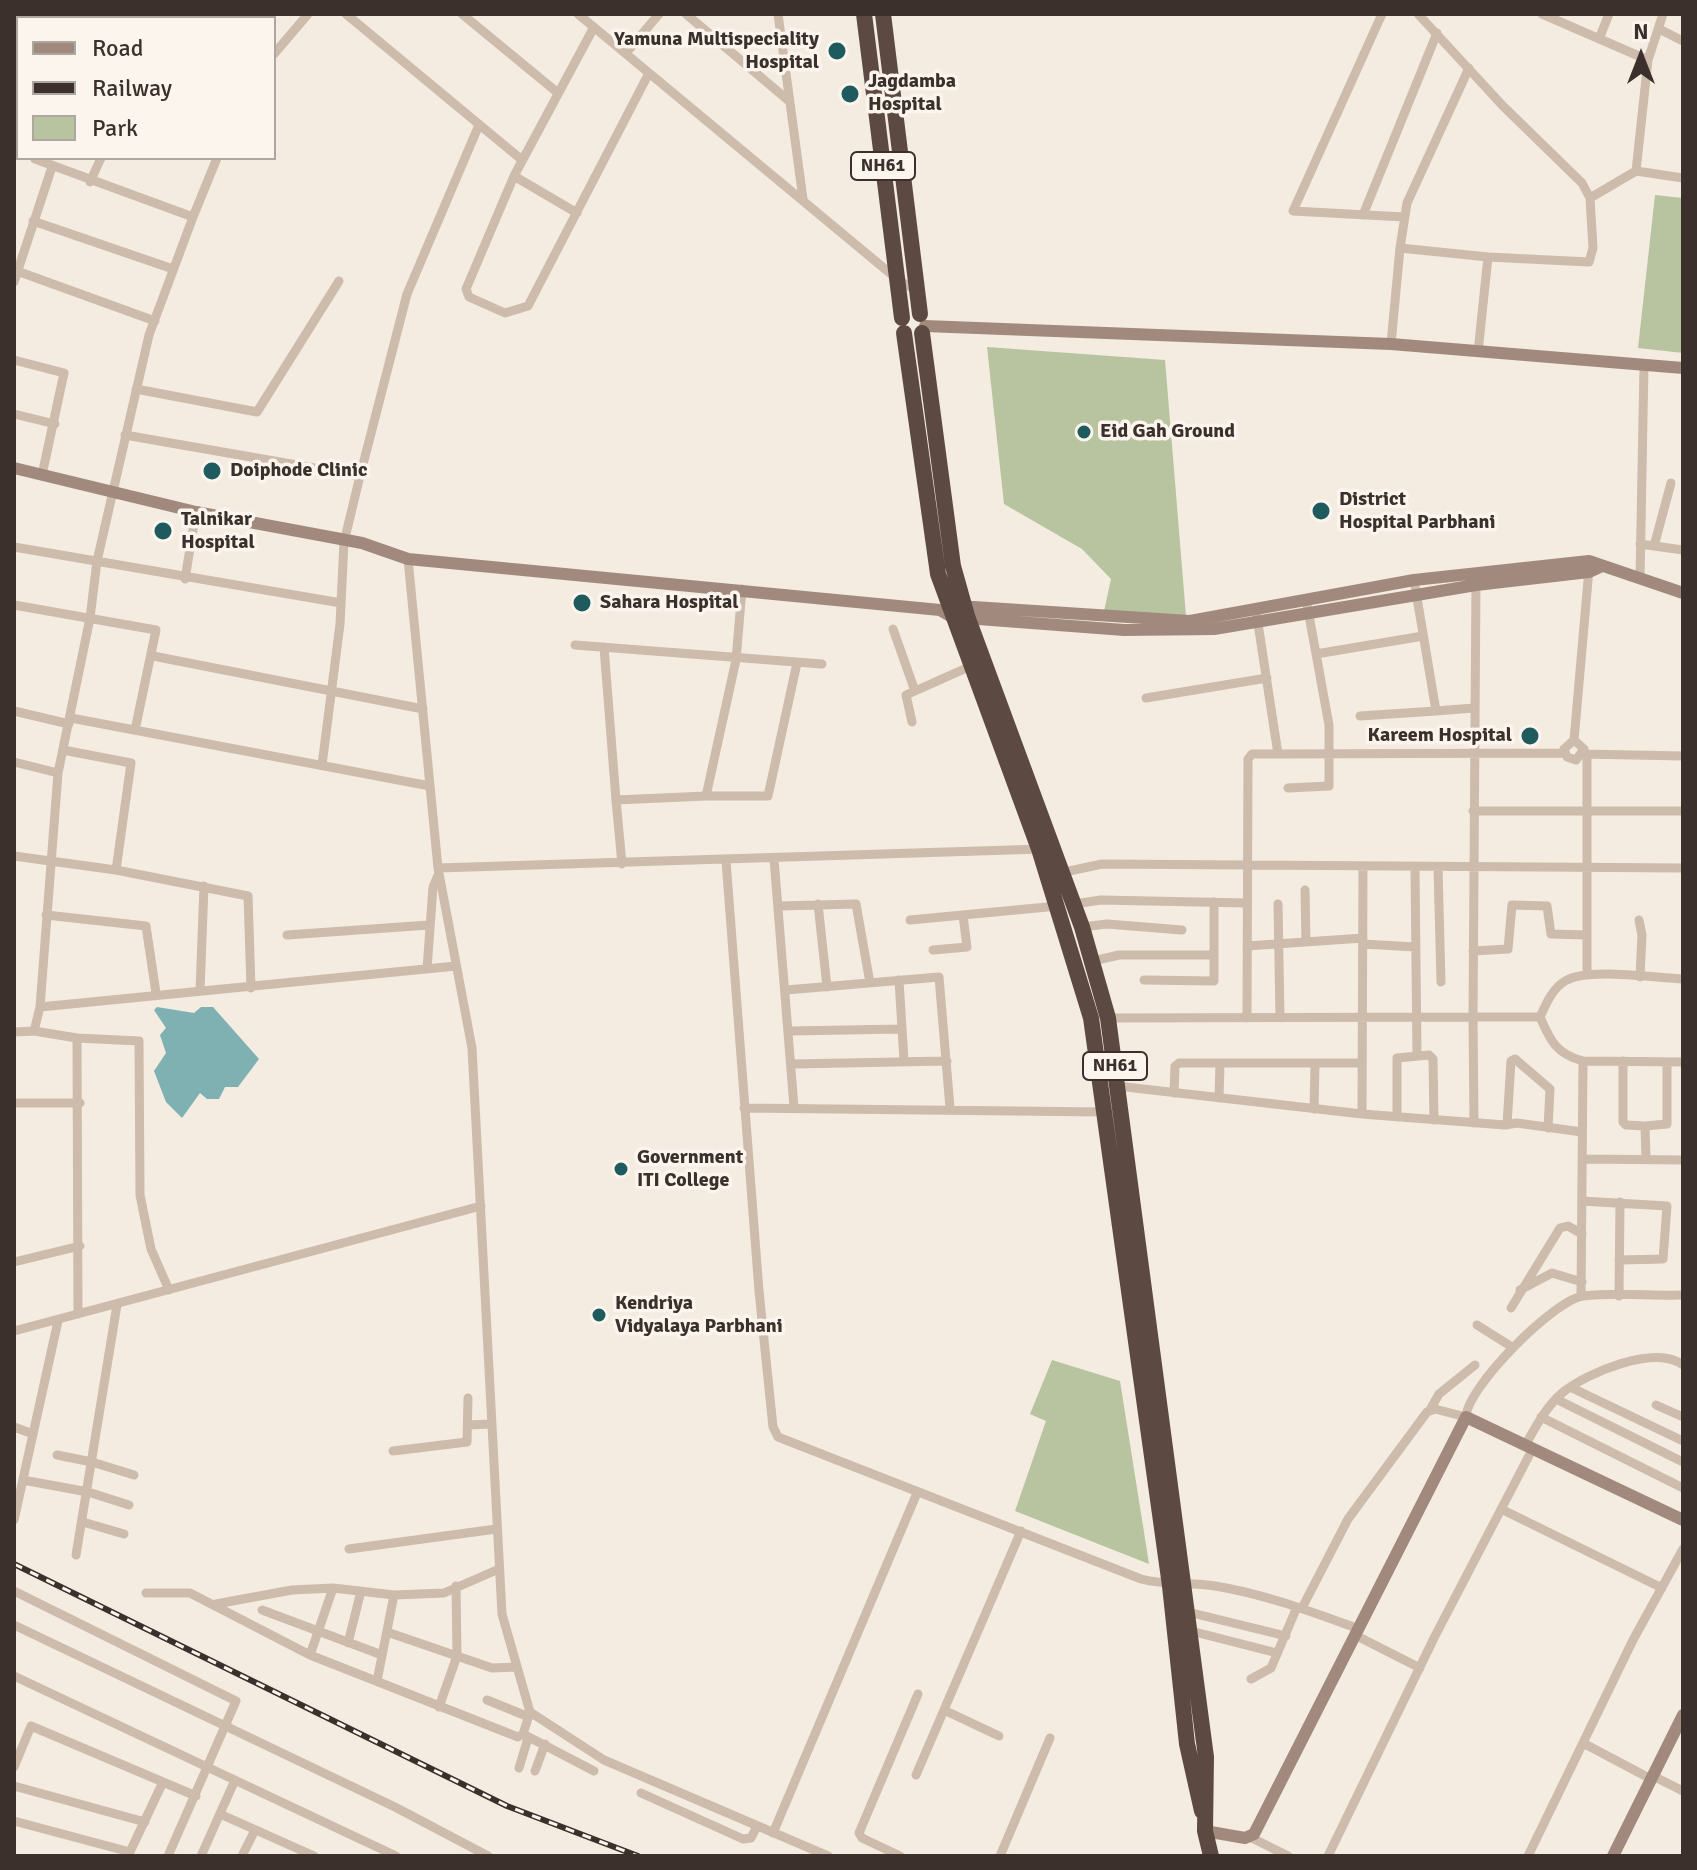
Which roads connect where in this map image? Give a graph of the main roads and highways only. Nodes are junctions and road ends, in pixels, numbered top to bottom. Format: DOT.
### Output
graph roads {
  1 [pos="864,14"];
  2 [pos="883,14"];
  3 [pos="922,324"];
  4 [pos="903,325"];
  5 [pos="954,611"];
  6 [pos="1046,848"];
  7 [pos="1066,905"];
  8 [pos="1118,1092"];
  9 [pos="1103,1106"];
  10 [pos="1177,1585"];
  11 [pos="1209,1845"];
  1 -- 4 [label="highway, NH61"];
  2 -- 3 [label="highway, NH61"];
  3 -- 4 [label="highway"];
  3 -- 5 [label="highway, NH61"];
  4 -- 5 [label="highway, NH61"];
  5 -- 6 [label="highway, NH61"];
  5 -- 6 [label="highway, NH61"];
  6 -- 7 [label="highway, NH61"];
  7 -- 8 [label="highway, NH61"];
  7 -- 9 [label="highway, NH61"];
  8 -- 9 [label="highway"];
  8 -- 10 [label="highway, NH61"];
  9 -- 10 [label="highway, NH61"];
  10 -- 11 [label="highway, NH61"];
  10 -- 11 [label="highway, NH61"];
}
